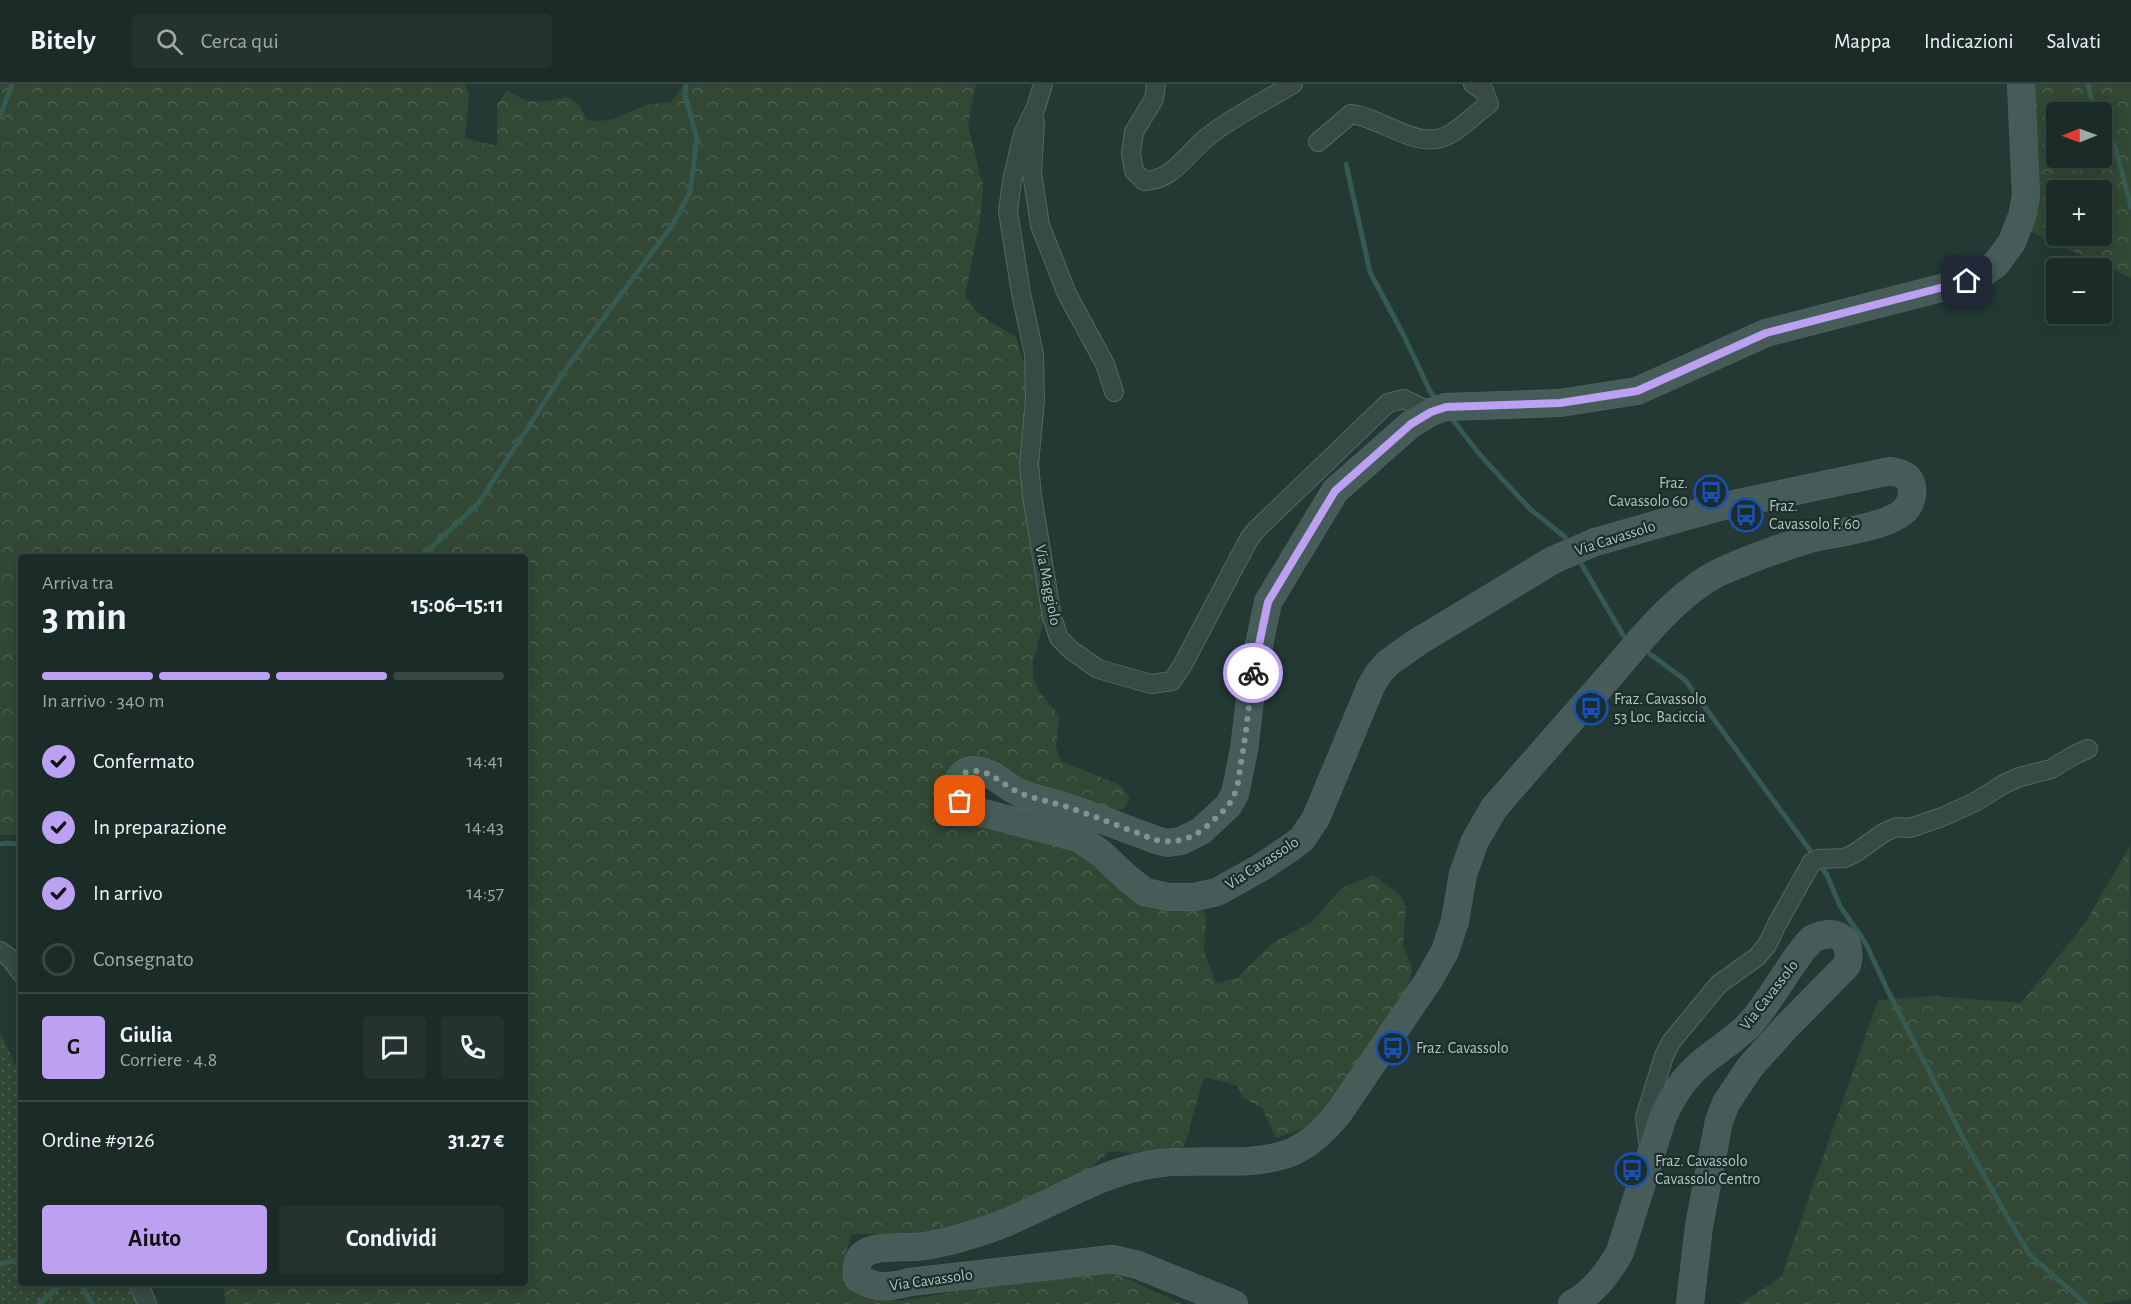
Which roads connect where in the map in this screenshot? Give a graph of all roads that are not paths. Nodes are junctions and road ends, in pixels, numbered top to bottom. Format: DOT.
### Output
graph roads {
  1 [pos="1043,84"];
  2 [pos="1156,84"];
  3 [pos="1293,84"];
  4 [pos="1473,84"];
  5 [pos="2021,84"];
  6 [pos="1036,107"];
  7 [pos="1318,142"];
  8 [pos="1114,392"];
  9 [pos="1436,410"];
  10 [pos="2088,749"];
  11 [pos="0,951"];
  12 [pos="18,969"];
  13 [pos="1653,1146"];
  14 [pos="140,1286"];
  15 [pos="147,1304"];
  16 [pos="1234,1304"];
  17 [pos="1572,1304"];
  18 [pos="1690,1304"];
  1 -- 6 [label="street, Via Maggiolo"];
  2 -- 3 [label="street"];
  4 -- 7 [label="street"];
  5 -- 9 [label="main road"];
  6 -- 8 [label="street"];
  6 -- 9 [label="street, Via Maggiolo"];
  9 -- 16 [label="main road, Via Cavassolo"];
  10 -- 13 [label="street"];
  11 -- 12 [label="street"];
  13 -- 17 [label="main road, Via Cavassolo"];
  13 -- 18 [label="main road, Via Cavassolo"];
  14 -- 15 [label="street"];
}
